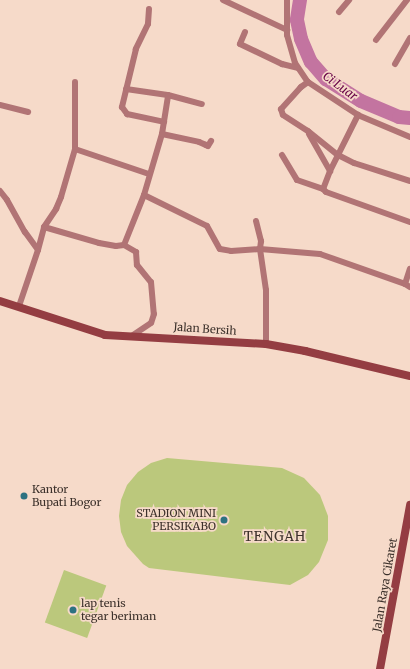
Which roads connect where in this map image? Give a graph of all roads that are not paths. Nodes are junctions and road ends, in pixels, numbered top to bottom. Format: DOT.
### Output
graph roads {
  1 [pos="223,0"];
  2 [pos="287,0"];
  3 [pos="349,0"];
  4 [pos="407,0"];
  5 [pos="149,9"];
  6 [pos="339,12"];
  7 [pos="287,30"];
  8 [pos="245,32"];
  9 [pos="410,38"];
  10 [pos="376,40"];
  11 [pos="395,64"];
  12 [pos="298,68"];
  13 [pos="75,82"];
  14 [pos="308,82"];
  15 [pos="126,89"];
  16 [pos="168,95"];
  17 [pos="202,104"];
  18 [pos="0,105"];
  19 [pos="28,112"];
  20 [pos="358,115"];
  21 [pos="164,122"];
  22 [pos="308,131"];
  23 [pos="162,134"];
  24 [pos="410,137"];
  25 [pos="211,141"];
  26 [pos="75,149"];
  27 [pos="282,155"];
  28 [pos="338,155"];
  29 [pos="330,171"];
  30 [pos="149,174"];
  31 [pos="410,181"];
  32 [pos="324,189"];
  33 [pos="0,191"];
  34 [pos="144,195"];
  35 [pos="256,221"];
  36 [pos="410,222"];
  37 [pos="44,227"];
  38 [pos="124,244"];
  39 [pos="260,249"];
  40 [pos="37,254"];
  41 [pos="410,269"];
  42 [pos="407,286"];
  43 [pos="0,301"];
  44 [pos="19,306"];
  45 [pos="133,335"];
  46 [pos="266,344"];
  47 [pos="410,376"];
  48 [pos="410,505"];
  49 [pos="408,534"];
  50 [pos="380,669"];
  1 -- 7 [label="street"];
  2 -- 7 [label="street"];
  3 -- 6 [label="street"];
  4 -- 10 [label="street"];
  5 -- 15 [label="street"];
  7 -- 12 [label="street"];
  8 -- 12 [label="street"];
  9 -- 11 [label="street"];
  12 -- 14 [label="street"];
  13 -- 26 [label="street"];
  14 -- 20 [label="street"];
  14 -- 22 [label="street"];
  15 -- 16 [label="street"];
  15 -- 21 [label="street"];
  16 -- 17 [label="street"];
  16 -- 21 [label="street"];
  18 -- 19 [label="street"];
  20 -- 24 [label="street"];
  20 -- 28 [label="street"];
  21 -- 23 [label="street"];
  22 -- 28 [label="street"];
  22 -- 29 [label="street"];
  23 -- 25 [label="street"];
  23 -- 30 [label="street"];
  26 -- 30 [label="street"];
  26 -- 37 [label="street"];
  27 -- 32 [label="street"];
  28 -- 29 [label="street"];
  28 -- 31 [label="street"];
  29 -- 32 [label="street"];
  30 -- 34 [label="street"];
  32 -- 36 [label="street"];
  33 -- 40 [label="street"];
  34 -- 38 [label="street"];
  34 -- 39 [label="street"];
  35 -- 39 [label="street"];
  37 -- 38 [label="street"];
  37 -- 40 [label="street"];
  38 -- 45 [label="street"];
  39 -- 42 [label="street"];
  39 -- 46 [label="street"];
  40 -- 44 [label="street"];
  41 -- 42 [label="street"];
  43 -- 44 [label="street, Jalan Bersih"];
  44 -- 45 [label="street, Jalan Bersih"];
  45 -- 46 [label="street, Jalan Bersih"];
  46 -- 47 [label="street, Jalan Bersih"];
  48 -- 49 [label="street, Jalan Raya Cikaret"];
  49 -- 50 [label="street, Jalan Raya Cikaret"];
}
